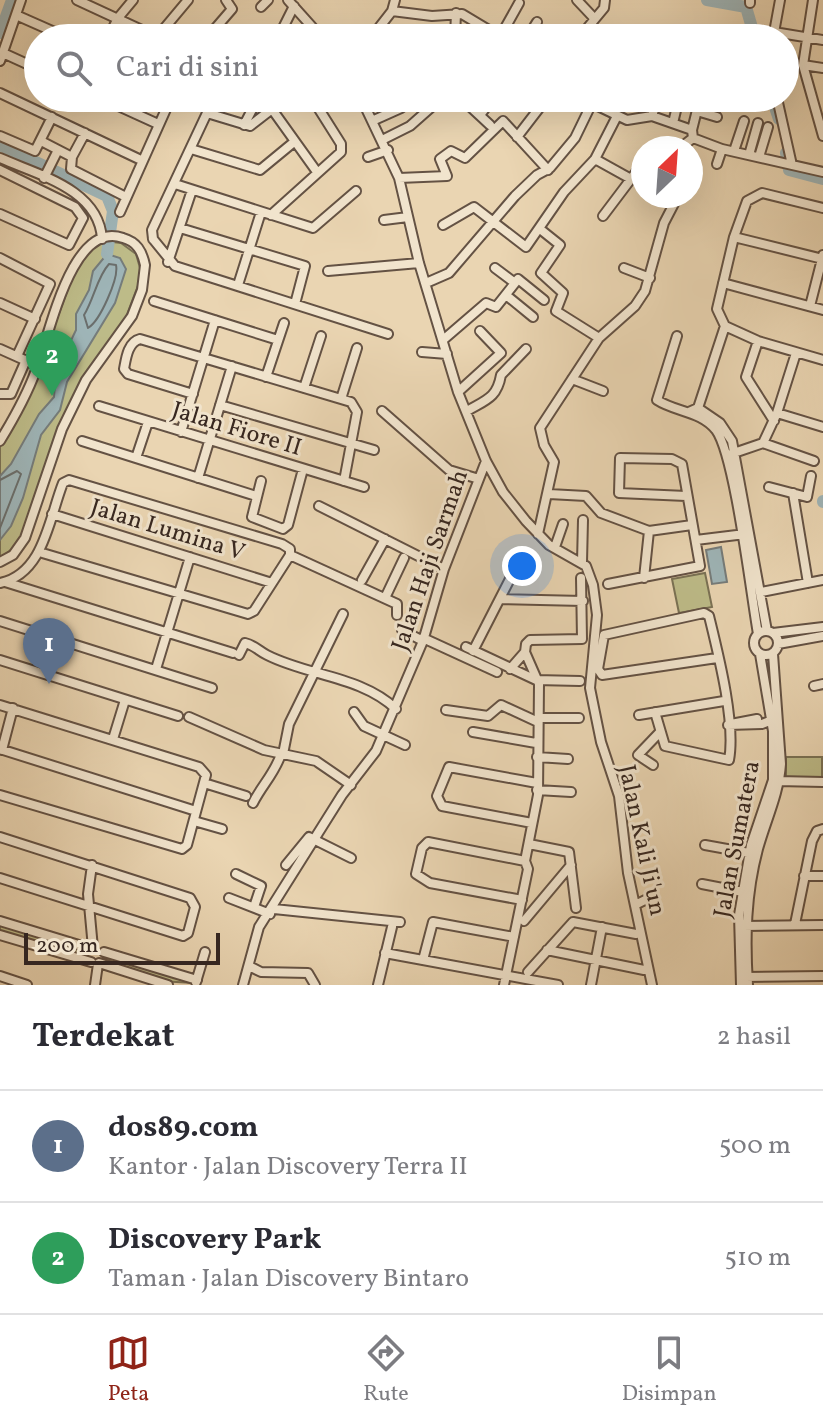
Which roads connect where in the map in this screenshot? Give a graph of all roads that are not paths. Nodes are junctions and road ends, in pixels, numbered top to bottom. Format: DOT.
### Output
graph roads {
  1 [pos="21,0"];
  2 [pos="77,0"];
  3 [pos="133,0"];
  4 [pos="188,0"];
  5 [pos="226,0"];
  6 [pos="395,0"];
  7 [pos="577,0"];
  8 [pos="605,0"];
  9 [pos="780,0"];
  10 [pos="813,0"];
  11 [pos="291,3"];
  12 [pos="519,3"];
  13 [pos="392,11"];
  14 [pos="456,13"];
  15 [pos="16,15"];
  16 [pos="593,17"];
  17 [pos="118,18"];
  18 [pos="36,24"];
  19 [pos="115,24"];
  20 [pos="130,24"];
  21 [pos="169,24"];
  22 [pos="219,24"];
  23 [pos="283,24"];
  24 [pos="310,24"];
  25 [pos="382,24"];
  26 [pos="456,24"];
  27 [pos="477,24"];
  28 [pos="508,24"];
  29 [pos="588,24"];
  30 [pos="776,24"];
  31 [pos="799,37"];
  32 [pos="806,37"];
  33 [pos="823,40"];
  34 [pos="1,57"];
  35 [pos="24,64"];
  36 [pos="803,65"];
  37 [pos="823,68"];
  38 [pos="0,93"];
  39 [pos="823,103"];
  40 [pos="24,104"];
  41 [pos="41,112"];
  42 [pos="132,112"];
  43 [pos="164,112"];
  44 [pos="252,112"];
  45 [pos="268,112"];
  46 [pos="274,112"];
  47 [pos="320,112"];
  48 [pos="368,112"];
  49 [pos="392,112"];
  50 [pos="426,112"];
  51 [pos="477,112"];
  52 [pos="482,112"];
  53 [pos="536,112"];
  54 [pos="589,112"];
  55 [pos="611,112"];
  56 [pos="653,112"];
  57 [pos="676,112"];
  58 [pos="697,112"];
  59 [pos="700,112"];
  60 [pos="780,112"];
  61 [pos="207,113"];
  62 [pos="480,115"];
  63 [pos="617,116"];
  64 [pos="652,116"];
  65 [pos="52,117"];
  66 [pos="717,117"];
  67 [pos="821,117"];
  68 [pos="372,121"];
  69 [pos="744,121"];
  70 [pos="673,123"];
  71 [pos="758,123"];
  72 [pos="158,124"];
  73 [pos="244,125"];
  74 [pos="490,125"];
  75 [pos="768,127"];
  76 [pos="85,133"];
  77 [pos="692,134"];
  78 [pos="0,136"];
  79 [pos="823,136"];
  80 [pos="517,137"];
  81 [pos="382,140"];
  82 [pos="41,141"];
  83 [pos="294,142"];
  84 [pos="191,149"];
  85 [pos="722,149"];
  86 [pos="58,150"];
  87 [pos="388,150"];
  88 [pos="734,151"];
  89 [pos="754,156"];
  90 [pos="72,157"];
  91 [pos="368,157"];
  92 [pos="0,158"];
  93 [pos="595,159"];
  94 [pos="141,160"];
  95 [pos="717,164"];
  96 [pos="790,164"];
  97 [pos="0,170"];
  98 [pos="548,170"];
  99 [pos="317,172"];
  100 [pos="823,172"];
  101 [pos="47,173"];
  102 [pos="399,178"];
  103 [pos="631,179"];
  104 [pos="175,184"];
  105 [pos="192,190"];
  106 [pos="356,191"];
  107 [pos="124,196"];
  108 [pos="672,208"];
  109 [pos="823,208"];
  110 [pos="120,212"];
  111 [pos="0,214"];
  112 [pos="266,214"];
  113 [pos="603,216"];
  114 [pos="408,217"];
  115 [pos="384,220"];
  116 [pos="492,222"];
  117 [pos="443,225"];
  118 [pos="180,228"];
  119 [pos="540,229"];
  120 [pos="734,237"];
  121 [pos="104,238"];
  122 [pos="155,242"];
  123 [pos="250,249"];
  124 [pos="141,251"];
  125 [pos="823,257"];
  126 [pos="0,258"];
  127 [pos="168,262"];
  128 [pos="419,263"];
  129 [pos="495,268"];
  130 [pos="624,268"];
  131 [pos="328,271"];
  132 [pos="650,278"];
  133 [pos="426,283"];
  134 [pos="515,283"];
  135 [pos="723,283"];
  136 [pos="238,285"];
  137 [pos="506,295"];
  138 [pos="544,300"];
  139 [pos="154,301"];
  140 [pos="0,303"];
  141 [pos="295,304"];
  142 [pos="810,306"];
  143 [pos="823,310"];
  144 [pos="533,317"];
  145 [pos="35,319"];
  146 [pos="215,320"];
  147 [pos="284,323"];
  148 [pos="725,326"];
  149 [pos="480,331"];
  150 [pos="388,334"];
  151 [pos="321,336"];
  152 [pos="677,336"];
  153 [pos="599,338"];
  154 [pos="278,340"];
  155 [pos="443,340"];
  156 [pos="758,341"];
  157 [pos="115,342"];
  158 [pos="357,348"];
  159 [pos="0,349"];
  160 [pos="526,349"];
  161 [pos="109,352"];
  162 [pos="422,352"];
  163 [pos="796,353"];
  164 [pos="128,354"];
  165 [pos="447,354"];
  166 [pos="22,358"];
  167 [pos="203,358"];
  168 [pos="823,360"];
  169 [pos="38,366"];
  170 [pos="232,366"];
  171 [pos="266,377"];
  172 [pos="572,379"];
  173 [pos="304,388"];
  174 [pos="603,391"];
  175 [pos="458,392"];
  176 [pos="0,394"];
  177 [pos="193,394"];
  178 [pos="341,399"];
  179 [pos="220,405"];
  180 [pos="99,406"];
  181 [pos="382,411"];
  182 [pos="467,411"];
  183 [pos="694,412"];
  184 [pos="775,417"];
  185 [pos="148,422"];
  186 [pos="823,427"];
  187 [pos="181,432"];
  188 [pos="0,441"];
  189 [pos="82,441"];
  190 [pos="209,441"];
  191 [pos="763,443"];
  192 [pos="352,444"];
  193 [pos="374,450"];
  194 [pos="731,454"];
  195 [pos="136,458"];
  196 [pos="486,461"];
  197 [pos="814,461"];
  198 [pos="303,469"];
  199 [pos="811,476"];
  200 [pos="198,478"];
  201 [pos="479,479"];
  202 [pos="261,481"];
  203 [pos="344,481"];
  204 [pos="364,487"];
  205 [pos="769,487"];
  206 [pos="793,493"];
  207 [pos="549,494"];
  208 [pos="256,496"];
  209 [pos="686,496"];
  210 [pos="319,506"];
  211 [pos="52,514"];
  212 [pos="583,520"];
  213 [pos="563,524"];
  214 [pos="692,525"];
  215 [pos="649,531"];
  216 [pos="538,534"];
  217 [pos="745,534"];
  218 [pos="385,539"];
  219 [pos="696,540"];
  220 [pos="555,547"];
  221 [pos="16,551"];
  222 [pos="39,552"];
  223 [pos="290,555"];
  224 [pos="190,557"];
  225 [pos="404,558"];
  226 [pos="0,562"];
  227 [pos="582,562"];
  228 [pos="28,568"];
  229 [pos="444,569"];
  230 [pos="513,573"];
  231 [pos="581,578"];
  232 [pos="644,578"];
  233 [pos="362,580"];
  234 [pos="823,580"];
  235 [pos="2,582"];
  236 [pos="272,583"];
  237 [pos="808,583"];
  238 [pos="608,584"];
  239 [pos="761,592"];
  240 [pos="178,593"];
  241 [pos="385,598"];
  242 [pos="500,599"];
  243 [pos="583,601"];
  244 [pos="343,614"];
  245 [pos="397,615"];
  246 [pos="0,621"];
  247 [pos="823,627"];
  248 [pos="402,630"];
  249 [pos="166,633"];
  250 [pos="766,633"];
  251 [pos="823,636"];
  252 [pos="423,639"];
  253 [pos="778,644"];
  254 [pos="525,652"];
  255 [pos="760,654"];
  256 [pos="773,654"];
  257 [pos="717,658"];
  258 [pos="0,660"];
  259 [pos="156,669"];
  260 [pos="510,669"];
  261 [pos="314,672"];
  262 [pos="497,672"];
  263 [pos="536,680"];
  264 [pos="580,681"];
  265 [pos="212,688"];
  266 [pos="125,700"];
  267 [pos="724,701"];
  268 [pos="0,705"];
  269 [pos="13,708"];
  270 [pos="396,709"];
  271 [pos="446,710"];
  272 [pos="354,712"];
  273 [pos="655,712"];
  274 [pos="639,715"];
  275 [pos="178,716"];
  276 [pos="189,717"];
  277 [pos="579,718"];
  278 [pos="772,719"];
  279 [pos="539,720"];
  280 [pos="730,724"];
  281 [pos="473,732"];
  282 [pos="660,732"];
  283 [pos="383,736"];
  284 [pos="113,739"];
  285 [pos="536,743"];
  286 [pos="405,745"];
  287 [pos="1,750"];
  288 [pos="282,754"];
  289 [pos="537,757"];
  290 [pos="568,759"];
  291 [pos="653,765"];
  292 [pos="777,780"];
  293 [pos="823,782"];
  294 [pos="204,783"];
  295 [pos="351,785"];
  296 [pos="537,786"];
  297 [pos="571,792"];
  298 [pos="0,795"];
  299 [pos="196,811"];
  300 [pos="194,821"];
  301 [pos="532,823"];
  302 [pos="222,829"];
  303 [pos="823,829"];
  304 [pos="316,839"];
  305 [pos="2,840"];
  306 [pos="529,844"];
  307 [pos="705,845"];
  308 [pos="749,853"];
  309 [pos="279,855"];
  310 [pos="351,858"];
  311 [pos="525,861"];
  312 [pos="92,865"];
  313 [pos="571,865"];
  314 [pos="236,874"];
  315 [pos="804,876"];
  316 [pos="823,876"];
  317 [pos="0,878"];
  318 [pos="702,884"];
  319 [pos="743,892"];
  320 [pos="229,898"];
  321 [pos="647,899"];
  322 [pos="522,900"];
  323 [pos="635,905"];
  324 [pos="89,906"];
  325 [pos="254,907"];
  326 [pos="576,908"];
  327 [pos="272,911"];
  328 [pos="0,921"];
  329 [pos="524,921"];
  330 [pos="795,924"];
  331 [pos="823,925"];
  332 [pos="741,926"];
  333 [pos="602,927"];
  334 [pos="636,934"];
  335 [pos="0,935"];
  336 [pos="514,937"];
  337 [pos="92,948"];
  338 [pos="547,950"];
  339 [pos="104,952"];
  340 [pos="205,952"];
  341 [pos="385,953"];
  342 [pos="423,960"];
  343 [pos="596,960"];
  344 [pos="96,963"];
  345 [pos="249,966"];
  346 [pos="644,970"];
  347 [pos="280,972"];
  348 [pos="528,972"];
  349 [pos="506,974"];
  350 [pos="0,976"];
  351 [pos="823,976"];
  352 [pos="797,980"];
  353 [pos="744,981"];
  354 [pos="196,982"];
  355 [pos="27,985"];
  356 [pos="95,985"];
  357 [pos="168,985"];
  358 [pos="243,985"];
  359 [pos="281,985"];
  360 [pos="315,985"];
  361 [pos="378,985"];
  362 [pos="504,985"];
  363 [pos="558,985"];
  364 [pos="591,985"];
  365 [pos="652,985"];
  1 -- 15 [label="street"];
  2 -- 17 [label="street"];
  3 -- 17 [label="street"];
  4 -- 21 [label="street"];
  5 -- 22 [label="street"];
  6 -- 13 [label="street"];
  7 -- 16 [label="street"];
  8 -- 16 [label="street"];
  9 -- 30 [label="street"];
  10 -- 32 [label="street"];
  11 -- 23 [label="street"];
  11 -- 24 [label="street"];
  12 -- 28 [label="street"];
  13 -- 14 [label="street"];
  13 -- 25 [label="street"];
  14 -- 26 [label="street"];
  14 -- 27 [label="street"];
  15 -- 18 [label="street"];
  15 -- 34 [label="street"];
  16 -- 29 [label="street"];
  17 -- 19 [label="street"];
  17 -- 20 [label="street"];
  31 -- 32 [label="street"];
  32 -- 33 [label="street"];
  32 -- 36 [label="street"];
  34 -- 35 [label="street"];
  36 -- 37 [label="street"];
  36 -- 67 [label="street"];
  38 -- 40 [label="street"];
  39 -- 67 [label="street"];
  41 -- 65 [label="street"];
  42 -- 72 [label="street"];
  43 -- 72 [label="street"];
  44 -- 73 [label="street"];
  45 -- 73 [label="street"];
  46 -- 83 [label="street"];
  47 -- 99 [label="street"];
  48 -- 68 [label="street, Jalan Haji Sarmah"];
  49 -- 68 [label="street"];
  50 -- 81 [label="street"];
  51 -- 62 [label="street"];
  52 -- 62 [label="street"];
  53 -- 80 [label="street"];
  54 -- 98 [label="street"];
  55 -- 63 [label="street"];
  56 -- 64 [label="street"];
  57 -- 70 [label="street"];
  58 -- 77 [label="street"];
  59 -- 66 [label="street"];
  60 -- 96 [label="street"];
  61 -- 73 [label="street"];
  61 -- 84 [label="street"];
  62 -- 74 [label="street"];
  63 -- 64 [label="street"];
  63 -- 93 [label="street"];
  64 -- 70 [label="street"];
  65 -- 76 [label="street"];
  65 -- 82 [label="street"];
  67 -- 79 [label="street"];
  68 -- 81 [label="street, Jalan Haji Sarmah"];
  69 -- 88 [label="street"];
  70 -- 77 [label="street"];
  71 -- 89 [label="street"];
  72 -- 94 [label="street"];
  75 -- 89 [label="street"];
  76 -- 90 [label="street"];
  76 -- 94 [label="street"];
  77 -- 85 [label="street"];
  78 -- 82 [label="street"];
  80 -- 98 [label="street"];
  80 -- 102 [label="street"];
  81 -- 87 [label="street, Jalan Haji Sarmah"];
  82 -- 86 [label="street"];
  83 -- 84 [label="street"];
  83 -- 99 [label="street"];
  84 -- 104 [label="street"];
  85 -- 88 [label="street"];
  85 -- 95 [label="street"];
  86 -- 90 [label="street"];
  86 -- 101 [label="street"];
  87 -- 91 [label="street"];
  87 -- 102 [label="street, Jalan Haji Sarmah"];
  88 -- 89 [label="street"];
  89 -- 96 [label="street"];
  90 -- 107 [label="street"];
  92 -- 101 [label="street"];
  93 -- 103 [label="street"];
  93 -- 119 [label="street"];
  94 -- 107 [label="street"];
  96 -- 100 [label="street"];
  97 -- 111 [label="street"];
  98 -- 116 [label="street"];
  99 -- 112 [label="street"];
  101 -- 121 [label="street"];
  102 -- 114 [label="street, Jalan Haji Sarmah"];
  103 -- 113 [label="street"];
  104 -- 105 [label="street"];
  104 -- 122 [label="street"];
  105 -- 112 [label="street"];
  105 -- 118 [label="street"];
  106 -- 112 [label="street"];
  107 -- 110 [label="street"];
  108 -- 132 [label="street"];
  109 -- 120 [label="street"];
  112 -- 123 [label="street"];
  114 -- 115 [label="street"];
  114 -- 128 [label="street, Jalan Haji Sarmah"];
  116 -- 117 [label="street"];
  116 -- 119 [label="street"];
  116 -- 133 [label="street"];
  118 -- 123 [label="street"];
  118 -- 127 [label="street"];
  119 -- 153 [label="street"];
  120 -- 125 [label="street"];
  120 -- 135 [label="street"];
  121 -- 124 [label="street"];
  121 -- 169 [label="street"];
  122 -- 124 [label="street"];
  122 -- 127 [label="street"];
  123 -- 136 [label="street"];
  123 -- 141 [label="street"];
  124 -- 157 [label="street"];
  125 -- 142 [label="street"];
  126 -- 145 [label="street"];
  127 -- 136 [label="street"];
  128 -- 131 [label="street"];
  128 -- 133 [label="street, Jalan Haji Sarmah"];
  129 -- 134 [label="street"];
  130 -- 132 [label="street"];
  132 -- 153 [label="street"];
  133 -- 155 [label="street, Jalan Haji Sarmah"];
  134 -- 137 [label="street"];
  134 -- 138 [label="street"];
  135 -- 142 [label="street"];
  135 -- 148 [label="street"];
  136 -- 141 [label="street"];
  137 -- 144 [label="street"];
  137 -- 155 [label="street"];
  139 -- 146 [label="street"];
  140 -- 145 [label="street"];
  141 -- 150 [label="street"];
  142 -- 143 [label="street"];
  145 -- 166 [label="street"];
  146 -- 154 [label="street"];
  146 -- 167 [label="street"];
  147 -- 154 [label="street"];
  148 -- 156 [label="street"];
  148 -- 183 [label="street"];
  149 -- 175 [label="street"];
  151 -- 173 [label="street"];
  152 -- 183 [label="street"];
  153 -- 172 [label="street"];
  154 -- 171 [label="street"];
  155 -- 165 [label="street, Jalan Haji Sarmah"];
  156 -- 163 [label="street"];
  156 -- 184 [label="street"];
  157 -- 161 [label="street"];
  157 -- 164 [label="street"];
  158 -- 178 [label="street"];
  159 -- 166 [label="street"];
  160 -- 182 [label="street"];
  161 -- 164 [label="street"];
  161 -- 221 [label="street"];
  162 -- 165 [label="street"];
  163 -- 168 [label="street"];
  163 -- 184 [label="street"];
  164 -- 167 [label="street"];
  164 -- 177 [label="street"];
  165 -- 175 [label="street, Jalan Haji Sarmah"];
  166 -- 169 [label="street"];
  166 -- 176 [label="street"];
  167 -- 170 [label="street"];
  167 -- 177 [label="street"];
  169 -- 188 [label="street"];
  170 -- 171 [label="street"];
  170 -- 179 [label="street"];
  171 -- 173 [label="street"];
  172 -- 174 [label="street"];
  172 -- 207 [label="street"];
  173 -- 178 [label="street"];
  175 -- 182 [label="street, Jalan Haji Sarmah"];
  177 -- 187 [label="street"];
  178 -- 192 [label="street"];
  179 -- 190 [label="street"];
  179 -- 192 [label="street"];
  180 -- 185 [label="street, Jalan Fiore II"];
  181 -- 201 [label="street"];
  182 -- 196 [label="street, Jalan Haji Sarmah"];
  183 -- 194 [label="street"];
  184 -- 186 [label="street"];
  184 -- 191 [label="street"];
  185 -- 187 [label="street, Jalan Fiore II"];
  185 -- 195 [label="street"];
  187 -- 190 [label="street, Jalan Fiore II"];
  189 -- 195 [label="street"];
  190 -- 198 [label="street, Jalan Fiore II"];
  190 -- 200 [label="street"];
  191 -- 194 [label="street"];
  191 -- 197 [label="street"];
  192 -- 193 [label="street"];
  192 -- 203 [label="street"];
  194 -- 217 [label="street"];
  195 -- 200 [label="street"];
  196 -- 201 [label="street, Jalan Haji Sarmah"];
  196 -- 216 [label="street"];
  198 -- 203 [label="street, Jalan Fiore II"];
  198 -- 208 [label="street"];
  199 -- 206 [label="street"];
  200 -- 208 [label="street"];
  201 -- 229 [label="street, Jalan Haji Sarmah"];
  202 -- 208 [label="street"];
  203 -- 204 [label="street, Jalan Fiore II"];
  205 -- 206 [label="street"];
  206 -- 237 [label="street"];
  207 -- 215 [label="street"];
  207 -- 216 [label="street"];
  209 -- 209 [label="street"];
  209 -- 214 [label="street"];
  210 -- 218 [label="street"];
  211 -- 222 [label="street"];
  211 -- 223 [label="street"];
  211 -- 224 [label="street, Jalan Lumina V"];
  212 -- 227 [label="street"];
  213 -- 220 [label="street"];
  214 -- 215 [label="street"];
  214 -- 219 [label="street"];
  215 -- 232 [label="street"];
  216 -- 220 [label="street"];
  217 -- 219 [label="street"];
  217 -- 239 [label="street"];
  217 -- 250 [label="street"];
  218 -- 229 [label="street"];
  218 -- 233 [label="street"];
  219 -- 232 [label="street"];
  220 -- 227 [label="street"];
  221 -- 226 [label="street"];
  221 -- 228 [label="street"];
  222 -- 228 [label="street"];
  222 -- 240 [label="street"];
  223 -- 236 [label="street"];
  223 -- 241 [label="street"];
  224 -- 236 [label="street, Jalan Lumina V"];
  224 -- 240 [label="street"];
  225 -- 241 [label="street"];
  227 -- 323 [label="street, Jalan Kali Ji'un"];
  228 -- 235 [label="street"];
  229 -- 252 [label="street, Jalan Haji Sarmah"];
  230 -- 242 [label="street"];
  231 -- 243 [label="street"];
  232 -- 238 [label="street"];
  234 -- 237 [label="street"];
  235 -- 249 [label="street"];
  236 -- 240 [label="street"];
  237 -- 239 [label="street"];
  239 -- 250 [label="street"];
  240 -- 249 [label="street"];
  241 -- 245 [label="street"];
  242 -- 243 [label="street"];
  242 -- 260 [label="street"];
  243 -- 254 [label="street"];
  244 -- 261 [label="street"];
  246 -- 259 [label="street"];
  247 -- 250 [label="street"];
  248 -- 252 [label="street"];
  249 -- 259 [label="street"];
  249 -- 261 [label="street"];
  250 -- 253 [label="street"];
  250 -- 255 [label="street, Jalan Sumatera"];
  251 -- 253 [label="street"];
  252 -- 262 [label="street"];
  252 -- 270 [label="street, Jalan Haji Sarmah"];
  253 -- 256 [label="street"];
  254 -- 260 [label="street"];
  254 -- 263 [label="street"];
  255 -- 256 [label="street"];
  255 -- 278 [label="street, Jalan Sumatera"];
  256 -- 278 [label="street, Jalan Sumatera"];
  257 -- 257 [label="street"];
  257 -- 267 [label="street"];
  258 -- 266 [label="street"];
  259 -- 265 [label="street"];
  260 -- 263 [label="street"];
  261 -- 270 [label="street"];
  261 -- 288 [label="street"];
  263 -- 264 [label="street"];
  263 -- 279 [label="street"];
  266 -- 275 [label="street"];
  266 -- 284 [label="street"];
  267 -- 273 [label="street"];
  267 -- 280 [label="street"];
  268 -- 269 [label="street"];
  269 -- 284 [label="street"];
  269 -- 287 [label="street"];
  270 -- 283 [label="street, Jalan Haji Sarmah"];
  271 -- 279 [label="street"];
  272 -- 283 [label="street"];
  273 -- 274 [label="street"];
  273 -- 282 [label="street"];
  276 -- 288 [label="street"];
  277 -- 279 [label="street"];
  278 -- 280 [label="street"];
  278 -- 292 [label="street, Jalan Sumatera"];
  279 -- 285 [label="street"];
  280 -- 282 [label="street"];
  281 -- 285 [label="street"];
  282 -- 291 [label="street"];
  283 -- 286 [label="street"];
  283 -- 295 [label="street, Jalan Haji Sarmah"];
  284 -- 294 [label="street"];
  285 -- 289 [label="street"];
  287 -- 299 [label="street"];
  288 -- 294 [label="street"];
  288 -- 295 [label="street"];
  289 -- 290 [label="street"];
  289 -- 296 [label="street"];
  292 -- 293 [label="street"];
  292 -- 308 [label="street, Jalan Sumatera"];
  292 -- 332 [label="street, Jalan Sumatera"];
  294 -- 299 [label="street"];
  295 -- 304 [label="street, Jalan Haji Sarmah"];
  296 -- 297 [label="street"];
  296 -- 301 [label="street"];
  296 -- 301 [label="street"];
  298 -- 300 [label="street"];
  299 -- 300 [label="street"];
  300 -- 302 [label="street"];
  301 -- 306 [label="street"];
  303 -- 315 [label="street"];
  304 -- 309 [label="street"];
  304 -- 310 [label="street"];
  304 -- 327 [label="street, Jalan Haji Sarmah"];
  305 -- 312 [label="street"];
  306 -- 311 [label="street"];
  306 -- 313 [label="street"];
  307 -- 308 [label="street"];
  308 -- 319 [label="street, Jalan Sumatera"];
  311 -- 322 [label="street"];
  311 -- 322 [label="street"];
  312 -- 324 [label="street"];
  312 -- 324 [label="street"];
  313 -- 326 [label="street"];
  313 -- 329 [label="street"];
  314 -- 325 [label="street"];
  315 -- 316 [label="street"];
  315 -- 330 [label="street"];
  317 -- 324 [label="street"];
  318 -- 319 [label="street"];
  319 -- 332 [label="street, Jalan Sumatera"];
  320 -- 325 [label="street"];
  321 -- 323 [label="street"];
  322 -- 336 [label="street"];
  323 -- 365 [label="street, Jalan Kali Ji'un"];
  324 -- 337 [label="street"];
  325 -- 327 [label="street"];
  327 -- 341 [label="street"];
  327 -- 345 [label="street, Jalan Haji Sarmah"];
  328 -- 337 [label="street"];
  330 -- 331 [label="street"];
  330 -- 332 [label="street"];
  332 -- 353 [label="street, Jalan Sumatera"];
  333 -- 334 [label="street"];
  333 -- 338 [label="street"];
  333 -- 343 [label="street"];
  335 -- 344 [label="street"];
  336 -- 342 [label="street"];
  336 -- 349 [label="street"];
  337 -- 339 [label="street"];
  337 -- 344 [label="street"];
  338 -- 343 [label="street"];
  338 -- 348 [label="street"];
  339 -- 344 [label="street"];
  339 -- 354 [label="street"];
  340 -- 354 [label="street"];
  341 -- 342 [label="street"];
  341 -- 361 [label="street"];
  342 -- 349 [label="street"];
  343 -- 346 [label="street"];
  343 -- 364 [label="street"];
  344 -- 356 [label="street"];
  344 -- 357 [label="street"];
  345 -- 347 [label="street"];
  345 -- 358 [label="street, Jalan Haji Sarmah"];
  347 -- 359 [label="street"];
  347 -- 360 [label="street"];
  349 -- 362 [label="street"];
  349 -- 363 [label="street"];
  350 -- 355 [label="street"];
  351 -- 352 [label="street"];
  352 -- 353 [label="street"];
}
